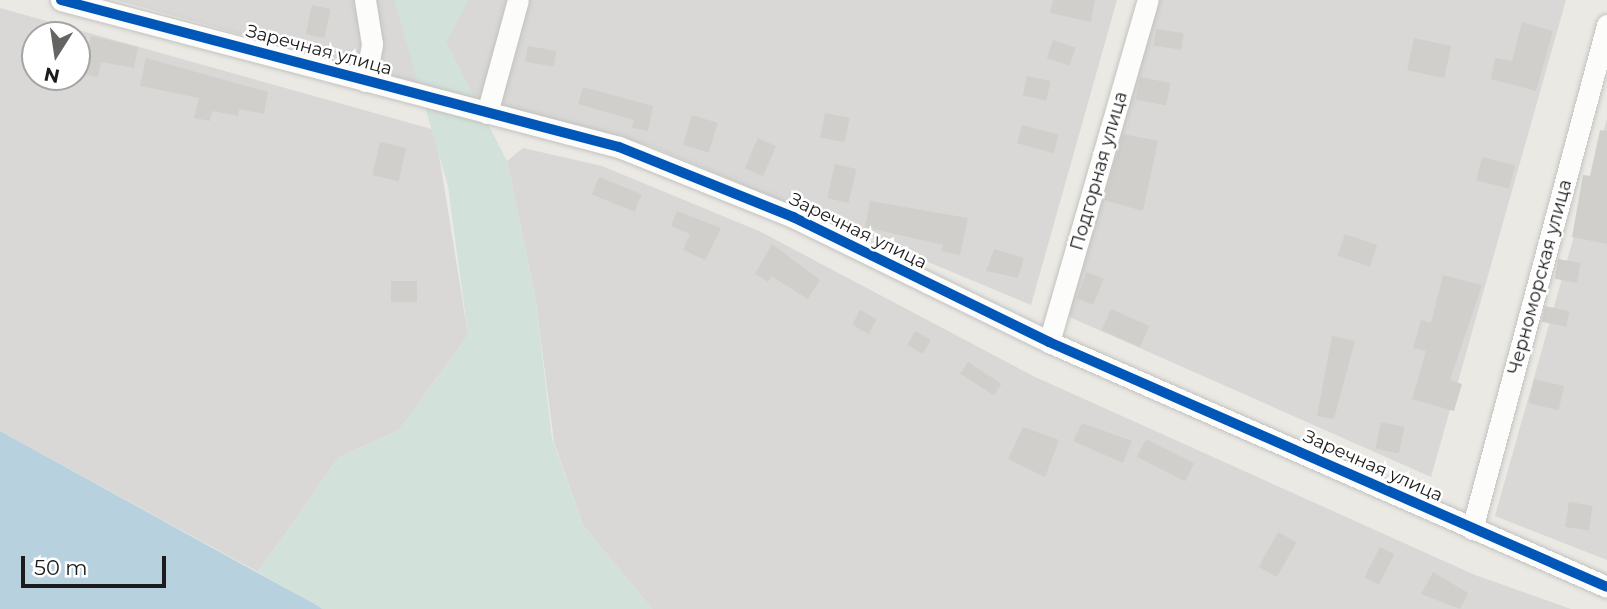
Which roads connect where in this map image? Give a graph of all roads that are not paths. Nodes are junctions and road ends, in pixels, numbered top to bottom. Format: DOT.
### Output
graph roads {
  1 [pos="365,0"];
  2 [pos="519,0"];
  3 [pos="1148,0"];
  4 [pos="66,1"];
  5 [pos="1607,25"];
  6 [pos="365,81"];
  7 [pos="487,113"];
  8 [pos="1049,342"];
  9 [pos="1472,528"];
  10 [pos="1607,587"];
  1 -- 6 [label="street"];
  2 -- 7 [label="street"];
  3 -- 8 [label="street, Подгорная улица"];
  4 -- 6 [label="street, Заречная улица"];
  5 -- 9 [label="street, Черноморская улица"];
  6 -- 7 [label="street, Заречная улица"];
  7 -- 8 [label="street, Заречная улица"];
  8 -- 9 [label="street, Заречная улица"];
  9 -- 10 [label="street, Заречная улица"];
}
